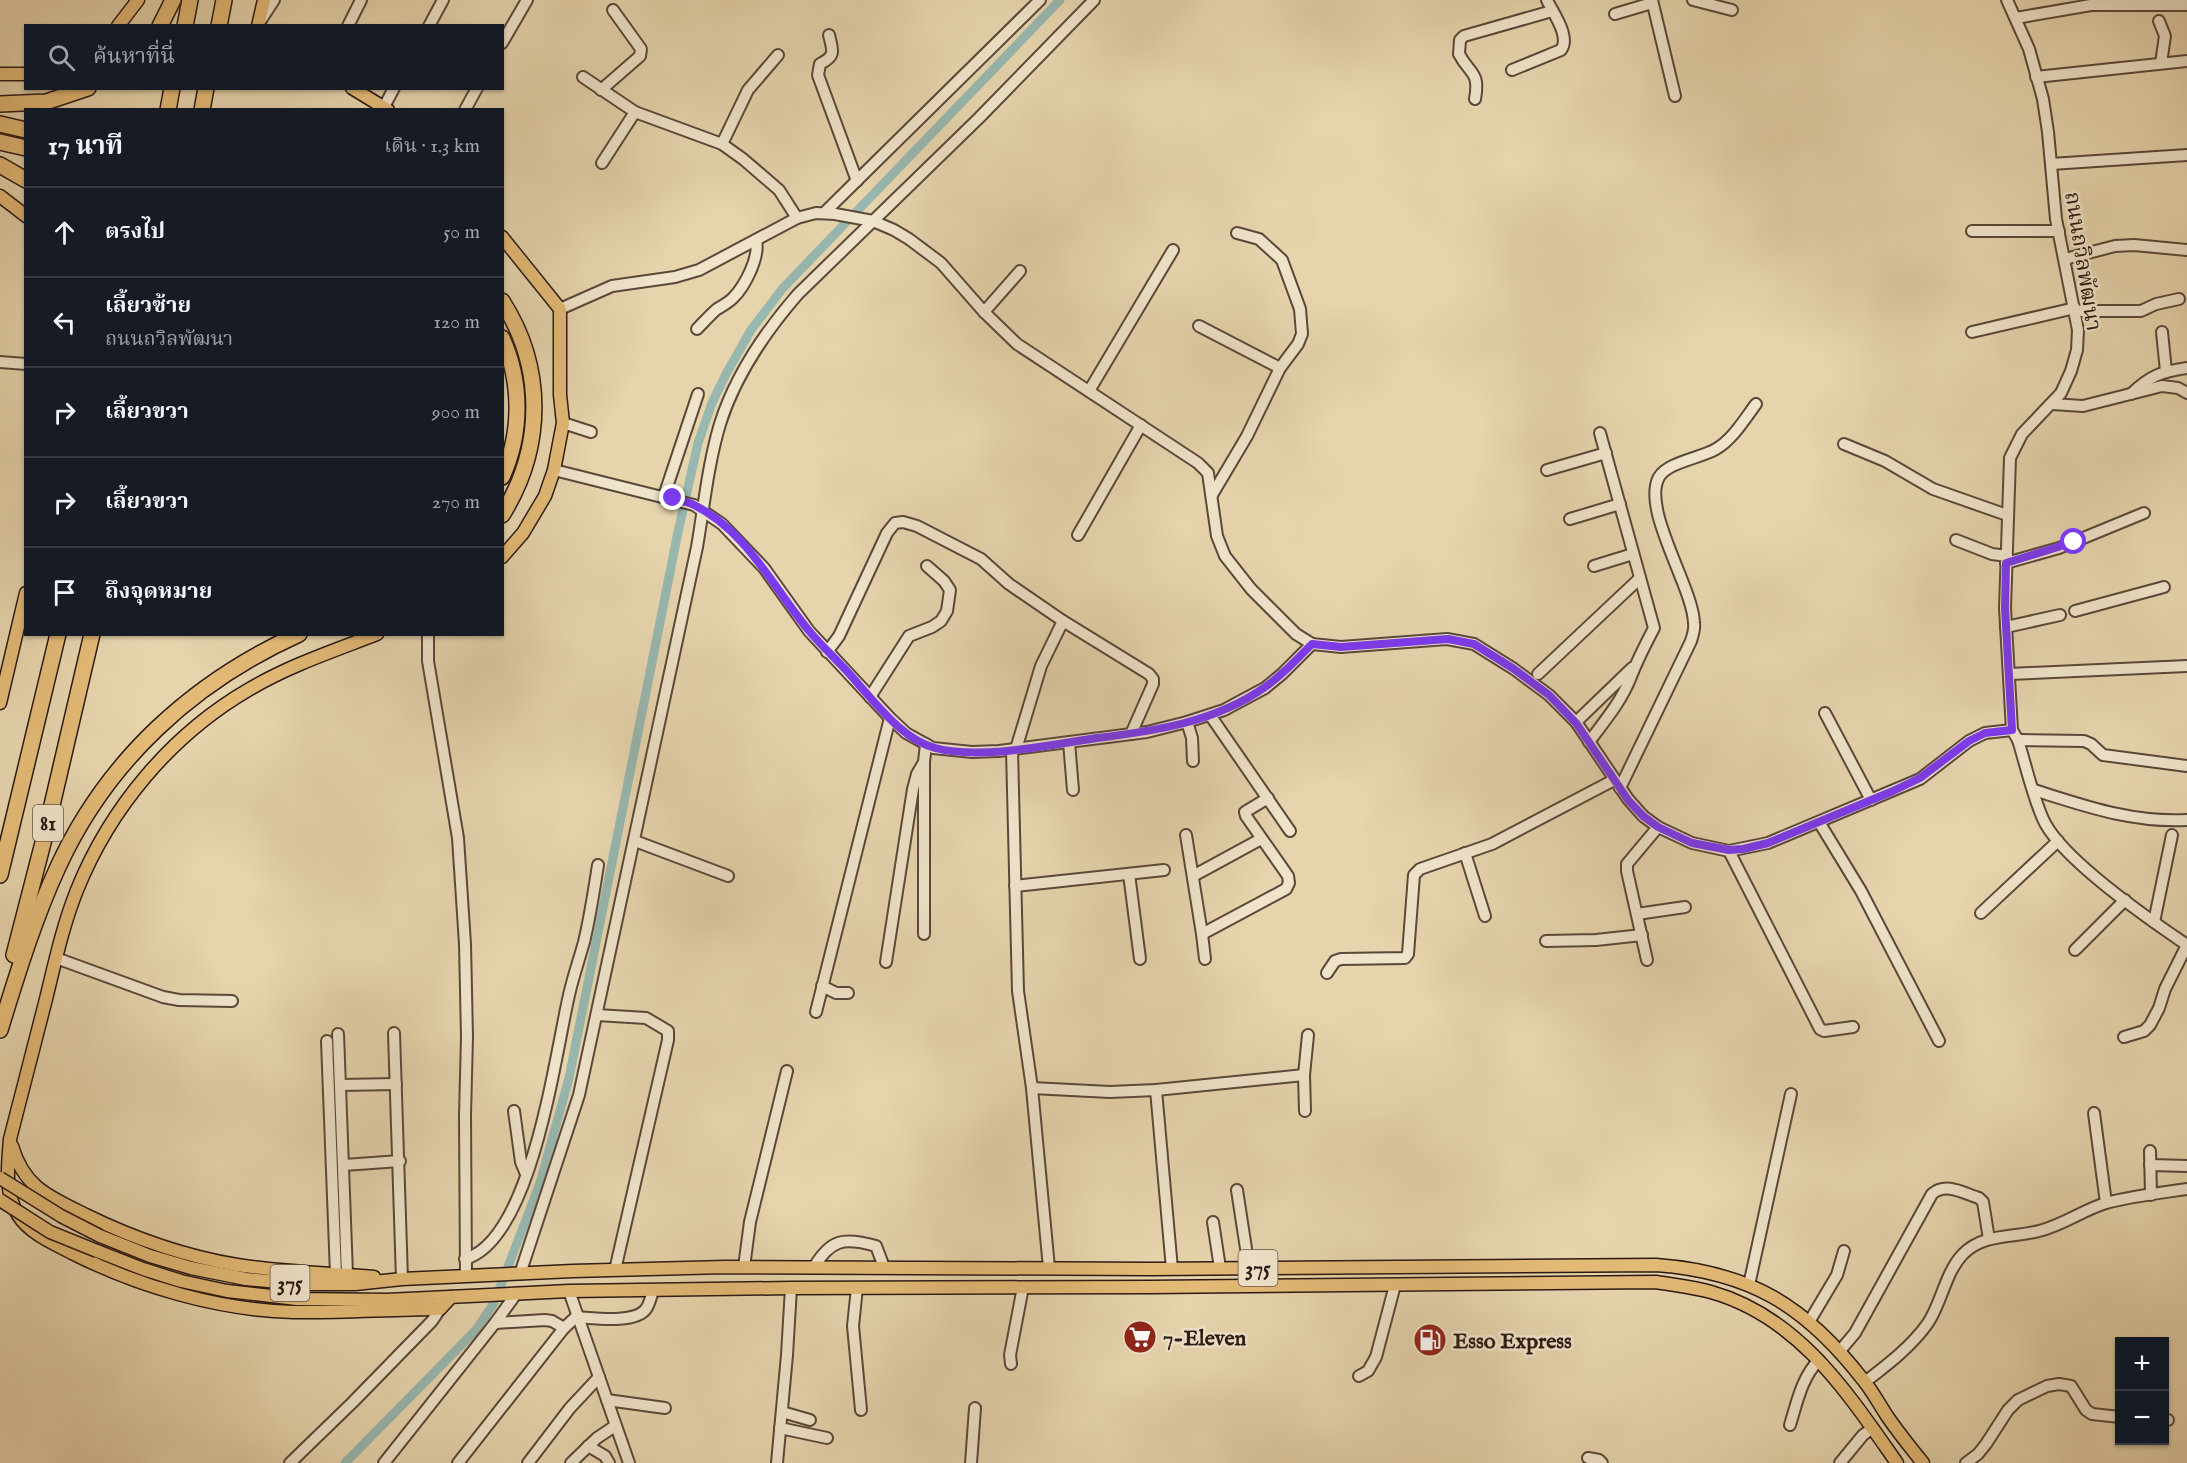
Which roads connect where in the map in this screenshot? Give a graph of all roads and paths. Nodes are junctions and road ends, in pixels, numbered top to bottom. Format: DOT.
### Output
graph roads {
  1 [pos="138,0"];
  2 [pos="173,0"];
  3 [pos="190,0"];
  4 [pos="224,0"];
  5 [pos="264,0"];
  6 [pos="274,0"];
  7 [pos="361,0"];
  8 [pos="442,0"];
  9 [pos="527,0"];
  10 [pos="1040,0"];
  11 [pos="1094,0"];
  12 [pos="1547,0"];
  13 [pos="1693,0"];
  14 [pos="2007,0"];
  15 [pos="1652,2"];
  16 [pos="2187,5"];
  17 [pos="614,10"];
  18 [pos="1732,10"];
  19 [pos="1552,11"];
  20 [pos="1615,14"];
  21 [pos="2016,18"];
  22 [pos="2159,21"];
  23 [pos="120,24"];
  24 [pos="161,24"];
  25 [pos="185,24"];
  26 [pos="219,24"];
  27 [pos="259,24"];
  28 [pos="349,24"];
  29 [pos="430,24"];
  30 [pos="829,36"];
  31 [pos="504,40"];
  32 [pos="778,55"];
  33 [pos="2187,61"];
  34 [pos="2161,63"];
  35 [pos="1512,70"];
  36 [pos="0,74"];
  37 [pos="24,74"];
  38 [pos="583,77"];
  39 [pos="2036,77"];
  40 [pos="82,90"];
  41 [pos="172,90"];
  42 [pos="206,90"];
  43 [pos="355,90"];
  44 [pos="393,90"];
  45 [pos="476,90"];
  46 [pos="601,90"];
  47 [pos="1675,96"];
  48 [pos="1475,99"];
  49 [pos="0,104"];
  50 [pos="168,108"];
  51 [pos="202,108"];
  52 [pos="386,108"];
  53 [pos="466,108"];
  54 [pos="635,112"];
  55 [pos="0,124"];
  56 [pos="24,130"];
  57 [pos="0,142"];
  58 [pos="722,144"];
  59 [pos="24,148"];
  60 [pos="2187,155"];
  61 [pos="602,163"];
  62 [pos="2051,164"];
  63 [pos="0,165"];
  64 [pos="24,179"];
  65 [pos="857,181"];
  66 [pos="0,196"];
  67 [pos="830,213"];
  68 [pos="24,214"];
  69 [pos="797,218"];
  70 [pos="868,220"];
  71 [pos="1972,231"];
  72 [pos="2059,231"];
  73 [pos="1237,233"];
  74 [pos="504,239"];
  75 [pos="756,240"];
  76 [pos="1173,250"];
  77 [pos="2187,250"];
  78 [pos="2064,259"];
  79 [pos="1020,271"];
  80 [pos="2179,299"];
  81 [pos="504,305"];
  82 [pos="560,309"];
  83 [pos="2076,310"];
  84 [pos="984,312"];
  85 [pos="1199,326"];
  86 [pos="697,329"];
  87 [pos="1972,332"];
  88 [pos="2162,332"];
  89 [pos="504,344"];
  90 [pos="0,362"];
  91 [pos="24,364"];
  92 [pos="1280,368"];
  93 [pos="2187,368"];
  94 [pos="2166,371"];
  95 [pos="1089,391"];
  96 [pos="2187,393"];
  97 [pos="698,394"];
  98 [pos="2131,394"];
  99 [pos="1756,404"];
  100 [pos="2052,404"];
  101 [pos="563,423"];
  102 [pos="1141,425"];
  103 [pos="591,432"];
  104 [pos="1600,433"];
  105 [pos="1844,444"];
  106 [pos="1606,453"];
  107 [pos="554,470"];
  108 [pos="1547,470"];
  109 [pos="504,473"];
  110 [pos="1212,495"];
  111 [pos="668,497"];
  112 [pos="1620,504"];
  113 [pos="698,508"];
  114 [pos="504,511"];
  115 [pos="2144,513"];
  116 [pos="2007,515"];
  117 [pos="1570,519"];
  118 [pos="1078,535"];
  119 [pos="1956,540"];
  120 [pos="1634,554"];
  121 [pos="504,555"];
  122 [pos="2006,559"];
  123 [pos="927,566"];
  124 [pos="1594,566"];
  125 [pos="1640,578"];
  126 [pos="2164,587"];
  127 [pos="24,601"];
  128 [pos="2075,611"];
  129 [pos="2060,615"];
  130 [pos="1063,621"];
  131 [pos="2006,627"];
  132 [pos="58,636"];
  133 [pos="92,636"];
  134 [pos="295,636"];
  135 [pos="372,636"];
  136 [pos="428,636"];
  137 [pos="1312,644"];
  138 [pos="827,652"];
  139 [pos="2186,663"];
  140 [pos="1633,668"];
  141 [pos="1538,674"];
  142 [pos="2009,674"];
  143 [pos="870,697"];
  144 [pos="0,703"];
  145 [pos="1825,713"];
  146 [pos="1209,715"];
  147 [pos="890,718"];
  148 [pos="1187,722"];
  149 [pos="1576,723"];
  150 [pos="1131,734"];
  151 [pos="2015,735"];
  152 [pos="1069,742"];
  153 [pos="1589,742"];
  154 [pos="926,744"];
  155 [pos="1014,749"];
  156 [pos="1193,761"];
  157 [pos="924,762"];
  158 [pos="2187,766"];
  159 [pos="1617,784"];
  160 [pos="1073,790"];
  161 [pos="2034,790"];
  162 [pos="1268,798"];
  163 [pos="1871,800"];
  164 [pos="2187,820"];
  165 [pos="1819,822"];
  166 [pos="1658,827"];
  167 [pos="1290,831"];
  168 [pos="1186,835"];
  169 [pos="2172,835"];
  170 [pos="1261,839"];
  171 [pos="2058,841"];
  172 [pos="635,842"];
  173 [pos="1729,850"];
  174 [pos="1465,854"];
  175 [pos="598,866"];
  176 [pos="1164,870"];
  177 [pos="1129,874"];
  178 [pos="0,875"];
  179 [pos="728,876"];
  180 [pos="1193,876"];
  181 [pos="1014,886"];
  182 [pos="2125,900"];
  183 [pos="1685,907"];
  184 [pos="1637,914"];
  185 [pos="1981,914"];
  186 [pos="1485,916"];
  187 [pos="2154,922"];
  188 [pos="924,934"];
  189 [pos="1202,934"];
  190 [pos="1642,935"];
  191 [pos="1546,941"];
  192 [pos="2187,945"];
  193 [pos="2075,950"];
  194 [pos="56,958"];
  195 [pos="1140,959"];
  196 [pos="1205,959"];
  197 [pos="1647,960"];
  198 [pos="886,962"];
  199 [pos="1327,973"];
  200 [pos="822,986"];
  201 [pos="848,993"];
  202 [pos="232,1001"];
  203 [pos="0,1010"];
  204 [pos="816,1012"];
  205 [pos="597,1015"];
  206 [pos="1853,1027"];
  207 [pos="0,1030"];
  208 [pos="394,1033"];
  209 [pos="338,1034"];
  210 [pos="1308,1035"];
  211 [pos="2124,1036"];
  212 [pos="327,1041"];
  213 [pos="1939,1041"];
  214 [pos="787,1071"];
  215 [pos="1304,1075"];
  216 [pos="396,1084"];
  217 [pos="340,1086"];
  218 [pos="1032,1088"];
  219 [pos="1156,1090"];
  220 [pos="1791,1094"];
  221 [pos="514,1111"];
  222 [pos="1305,1111"];
  223 [pos="2094,1113"];
  224 [pos="10,1139"];
  225 [pos="2150,1151"];
  226 [pos="400,1161"];
  227 [pos="344,1165"];
  228 [pos="2150,1165"];
  229 [pos="2187,1166"];
  230 [pos="526,1174"];
  231 [pos="0,1178"];
  232 [pos="2187,1189"];
  233 [pos="1237,1190"];
  234 [pos="40,1191"];
  235 [pos="2151,1195"];
  236 [pos="0,1200"];
  237 [pos="2106,1203"];
  238 [pos="1213,1222"];
  239 [pos="28,1227"];
  240 [pos="1989,1239"];
  241 [pos="1844,1251"];
  242 [pos="465,1259"];
  243 [pos="744,1267"];
  244 [pos="814,1267"];
  245 [pos="884,1267"];
  246 [pos="1049,1268"];
  247 [pos="1220,1268"];
  248 [pos="1249,1268"];
  249 [pos="1172,1269"];
  250 [pos="615,1270"];
  251 [pos="342,1274"];
  252 [pos="516,1274"];
  253 [pos="466,1276"];
  254 [pos="402,1279"];
  255 [pos="1395,1285"];
  256 [pos="1749,1285"];
  257 [pos="1023,1287"];
  258 [pos="768,1288"];
  259 [pos="791,1288"];
  260 [pos="857,1288"];
  261 [pos="653,1291"];
  262 [pos="569,1292"];
  263 [pos="511,1294"];
  264 [pos="451,1297"];
  265 [pos="440,1309"];
  266 [pos="576,1317"];
  267 [pos="1809,1322"];
  268 [pos="495,1323"];
  269 [pos="564,1328"];
  270 [pos="1839,1352"];
  271 [pos="1819,1360"];
  272 [pos="1011,1364"];
  273 [pos="1359,1376"];
  274 [pos="599,1377"];
  275 [pos="1865,1382"];
  276 [pos="607,1400"];
  277 [pos="664,1408"];
  278 [pos="975,1408"];
  279 [pos="861,1410"];
  280 [pos="782,1412"];
  281 [pos="2115,1416"];
  282 [pos="810,1420"];
  283 [pos="1790,1425"];
  284 [pos="615,1426"];
  285 [pos="780,1428"];
  286 [pos="1873,1428"];
  287 [pos="827,1438"];
  288 [pos="588,1446"];
  289 [pos="1588,1458"];
  290 [pos="290,1463"];
  291 [pos="384,1463"];
  292 [pos="458,1463"];
  293 [pos="528,1463"];
  294 [pos="571,1463"];
  295 [pos="609,1463"];
  296 [pos="629,1463"];
  297 [pos="777,1463"];
  298 [pos="971,1463"];
  299 [pos="1602,1463"];
  300 [pos="1840,1463"];
  301 [pos="1897,1463"];
  302 [pos="1923,1463"];
  303 [pos="1966,1463"];
  1 -- 23 [label="main road"];
  2 -- 24 [label="highway"];
  3 -- 25 [label="highway"];
  4 -- 26 [label="highway"];
  5 -- 27 [label="main road"];
  6 -- 27 [label="street"];
  7 -- 28 [label="street"];
  8 -- 29 [label="street"];
  9 -- 31 [label="street"];
  10 -- 65 [label="street"];
  11 -- 70 [label="street"];
  12 -- 19 [label="street"];
  13 -- 18 [label="street"];
  14 -- 21 [label="street, ถนนถวิลพัฒนา"];
  15 -- 20 [label="street"];
  15 -- 47 [label="street"];
  16 -- 21 [label="street"];
  17 -- 46 [label="street"];
  19 -- 35 [label="street"];
  19 -- 48 [label="street"];
  21 -- 39 [label="street, ถนนถวิลพัฒนา"];
  22 -- 34 [label="street"];
  30 -- 65 [label="street"];
  32 -- 58 [label="street"];
  33 -- 34 [label="street"];
  34 -- 39 [label="street"];
  36 -- 37 [label="main road"];
  38 -- 46 [label="street"];
  39 -- 62 [label="street, ถนนถวิลพัฒนา"];
  40 -- 49 [label="highway"];
  41 -- 50 [label="highway"];
  42 -- 51 [label="highway"];
  43 -- 52 [label="main road"];
  44 -- 52 [label="street"];
  45 -- 53 [label="street"];
  46 -- 54 [label="street"];
  54 -- 58 [label="street"];
  54 -- 61 [label="street"];
  55 -- 56 [label="highway"];
  57 -- 59 [label="highway"];
  58 -- 69 [label="street"];
  60 -- 62 [label="street"];
  62 -- 72 [label="street, ถนนถวิลพัฒนา"];
  63 -- 64 [label="highway"];
  65 -- 67 [label="street"];
  66 -- 68 [label="main road"];
  67 -- 69 [label="street"];
  67 -- 70 [label="street"];
  69 -- 75 [label="street"];
  70 -- 84 [label="street"];
  70 -- 113 [label="street"];
  71 -- 72 [label="street"];
  72 -- 78 [label="street, ถนนถวิลพัฒนา"];
  73 -- 92 [label="street"];
  74 -- 82 [label="main road"];
  75 -- 82 [label="street"];
  75 -- 86 [label="street"];
  76 -- 95 [label="street"];
  77 -- 78 [label="street"];
  78 -- 83 [label="street, ถนนถวิลพัฒนา"];
  79 -- 84 [label="street"];
  80 -- 83 [label="street"];
  81 -- 114 [label="highway"];
  82 -- 101 [label="main road"];
  83 -- 87 [label="street"];
  83 -- 100 [label="street, ถนนถวิลพัฒนา"];
  84 -- 95 [label="street"];
  85 -- 92 [label="street"];
  88 -- 94 [label="street"];
  89 -- 109 [label="highway"];
  90 -- 91 [label="street"];
  92 -- 110 [label="street"];
  93 -- 94 [label="street"];
  94 -- 98 [label="street"];
  95 -- 102 [label="street"];
  96 -- 98 [label="street"];
  97 -- 111 [label="street"];
  98 -- 100 [label="street"];
  99 -- 159 [label="street"];
  100 -- 116 [label="street, ถนนถวิลพัฒนา"];
  101 -- 103 [label="street"];
  101 -- 107 [label="main road"];
  102 -- 110 [label="street"];
  102 -- 118 [label="street"];
  104 -- 106 [label="street"];
  105 -- 116 [label="street"];
  106 -- 108 [label="street"];
  106 -- 112 [label="street"];
  107 -- 111 [label="street"];
  107 -- 121 [label="main road"];
  110 -- 137 [label="street"];
  111 -- 113 [label="street"];
  112 -- 117 [label="street"];
  112 -- 120 [label="street"];
  113 -- 138 [label="street"];
  113 -- 172 [label="street"];
  115 -- 122 [label="street"];
  116 -- 122 [label="street, ถนนถวิลพัฒนา"];
  119 -- 122 [label="street"];
  120 -- 124 [label="street"];
  120 -- 125 [label="street"];
  122 -- 131 [label="street, ถนนถวิลพัฒนา"];
  123 -- 143 [label="street"];
  125 -- 140 [label="street"];
  125 -- 141 [label="street"];
  126 -- 128 [label="street"];
  127 -- 144 [label="main road"];
  129 -- 131 [label="street"];
  130 -- 138 [label="street"];
  130 -- 150 [label="street"];
  130 -- 155 [label="street"];
  131 -- 142 [label="street, ถนนถวิลพัฒนา"];
  132 -- 178 [label="highway, 81"];
  133 -- 203 [label="highway, 81"];
  134 -- 207 [label="highway"];
  135 -- 194 [label="main road"];
  136 -- 242 [label="street"];
  137 -- 146 [label="street"];
  137 -- 149 [label="street"];
  138 -- 143 [label="street"];
  139 -- 142 [label="street"];
  140 -- 149 [label="street"];
  140 -- 153 [label="street"];
  142 -- 151 [label="street, ถนนถวิลพัฒนา"];
  143 -- 147 [label="street"];
  145 -- 163 [label="street"];
  146 -- 148 [label="street"];
  146 -- 162 [label="street"];
  147 -- 154 [label="street"];
  147 -- 200 [label="street"];
  148 -- 150 [label="street"];
  148 -- 156 [label="street"];
  149 -- 153 [label="street"];
  150 -- 152 [label="street"];
  151 -- 158 [label="street"];
  151 -- 161 [label="street, ถนนถวิลพัฒนา"];
  151 -- 163 [label="street"];
  152 -- 155 [label="street"];
  152 -- 160 [label="street"];
  153 -- 159 [label="street"];
  154 -- 155 [label="street"];
  154 -- 157 [label="street"];
  155 -- 181 [label="street"];
  157 -- 188 [label="street"];
  157 -- 198 [label="street"];
  159 -- 166 [label="street"];
  159 -- 174 [label="street"];
  161 -- 164 [label="street"];
  161 -- 171 [label="street, ถนนถวิลพัฒนา"];
  162 -- 167 [label="street"];
  162 -- 170 [label="street"];
  163 -- 165 [label="street"];
  165 -- 173 [label="street"];
  165 -- 213 [label="street"];
  166 -- 173 [label="street"];
  166 -- 184 [label="street"];
  168 -- 180 [label="street"];
  169 -- 187 [label="street"];
  170 -- 180 [label="street"];
  170 -- 189 [label="street"];
  171 -- 182 [label="street, ถนนถวิลพัฒนา"];
  171 -- 185 [label="street"];
  172 -- 179 [label="street"];
  172 -- 205 [label="street"];
  173 -- 206 [label="street"];
  174 -- 186 [label="street"];
  174 -- 199 [label="street"];
  175 -- 230 [label="street"];
  176 -- 177 [label="street"];
  177 -- 181 [label="street"];
  177 -- 195 [label="street"];
  180 -- 189 [label="street"];
  181 -- 218 [label="street"];
  182 -- 187 [label="street, ถนนถวิลพัฒนา"];
  182 -- 193 [label="street"];
  183 -- 184 [label="street"];
  184 -- 190 [label="street"];
  187 -- 192 [label="street, ถนนถวิลพัฒนา"];
  189 -- 196 [label="street"];
  190 -- 191 [label="street"];
  190 -- 197 [label="street"];
  192 -- 211 [label="street"];
  194 -- 202 [label="street"];
  194 -- 224 [label="main road"];
  200 -- 201 [label="street"];
  200 -- 204 [label="street"];
  205 -- 250 [label="street"];
  205 -- 252 [label="street"];
  208 -- 216 [label="street"];
  209 -- 217 [label="street"];
  210 -- 215 [label="street"];
  212 -- 251 [label="street"];
  214 -- 243 [label="street"];
  215 -- 219 [label="street"];
  215 -- 222 [label="street"];
  216 -- 217 [label="street"];
  216 -- 226 [label="street"];
  217 -- 227 [label="street"];
  218 -- 219 [label="street"];
  218 -- 246 [label="street"];
  219 -- 249 [label="street"];
  220 -- 256 [label="street"];
  221 -- 230 [label="street"];
  223 -- 237 [label="street"];
  224 -- 234 [label="main road"];
  224 -- 239 [label="main road"];
  225 -- 228 [label="street"];
  226 -- 227 [label="street"];
  226 -- 254 [label="street"];
  227 -- 251 [label="street"];
  228 -- 229 [label="street"];
  228 -- 235 [label="street"];
  230 -- 242 [label="street"];
  231 -- 254 [label="main road, 375, bridge"];
  232 -- 235 [label="street"];
  233 -- 248 [label="street"];
  234 -- 239 [label="main road"];
  234 -- 251 [label="main road"];
  235 -- 237 [label="street"];
  236 -- 264 [label="main road, 375, bridge"];
  237 -- 240 [label="street"];
  238 -- 247 [label="street"];
  239 -- 265 [label="main road"];
  240 -- 270 [label="street"];
  240 -- 275 [label="street"];
  241 -- 267 [label="street"];
  242 -- 253 [label="street"];
  243 -- 244 [label="main road, 375"];
  243 -- 250 [label="main road, 375"];
  243 -- 258 [label="main road"];
  244 -- 245 [label="main road, 375"];
  244 -- 245 [label="street"];
  245 -- 246 [label="main road, 375"];
  246 -- 249 [label="main road, 375"];
  247 -- 248 [label="main road, 375"];
  247 -- 249 [label="main road, 375"];
  248 -- 256 [label="main road, 375"];
  250 -- 252 [label="main road, 375"];
  251 -- 254 [label="main road"];
  252 -- 253 [label="main road, 375"];
  253 -- 254 [label="main road, 375"];
  255 -- 257 [label="main road, 375"];
  255 -- 271 [label="main road, 375"];
  255 -- 273 [label="street"];
  256 -- 267 [label="main road, 375"];
  257 -- 260 [label="main road, 375"];
  257 -- 272 [label="street"];
  258 -- 259 [label="main road, 375"];
  258 -- 261 [label="main road, 375"];
  259 -- 260 [label="main road, 375"];
  259 -- 280 [label="street"];
  260 -- 279 [label="street"];
  261 -- 262 [label="main road, 375"];
  261 -- 266 [label="street"];
  262 -- 263 [label="main road, 375"];
  262 -- 266 [label="street"];
  263 -- 264 [label="main road, 375"];
  263 -- 268 [label="street"];
  264 -- 265 [label="main road"];
  265 -- 290 [label="street"];
  266 -- 269 [label="street"];
  266 -- 274 [label="street"];
  267 -- 270 [label="main road, 375"];
  268 -- 269 [label="street"];
  268 -- 291 [label="street"];
  269 -- 292 [label="street"];
  270 -- 275 [label="main road, 375"];
  271 -- 283 [label="street"];
  271 -- 286 [label="main road, 375"];
  274 -- 276 [label="street"];
  274 -- 293 [label="street"];
  275 -- 302 [label="main road, 375"];
  276 -- 277 [label="street"];
  276 -- 284 [label="street"];
  278 -- 298 [label="street"];
  280 -- 282 [label="street"];
  280 -- 285 [label="street"];
  281 -- 303 [label="street"];
  284 -- 288 [label="street"];
  284 -- 296 [label="street"];
  285 -- 287 [label="street"];
  285 -- 297 [label="street"];
  286 -- 300 [label="street"];
  286 -- 301 [label="main road, 375"];
  288 -- 294 [label="street"];
  288 -- 295 [label="street"];
  289 -- 299 [label="street"];
}
